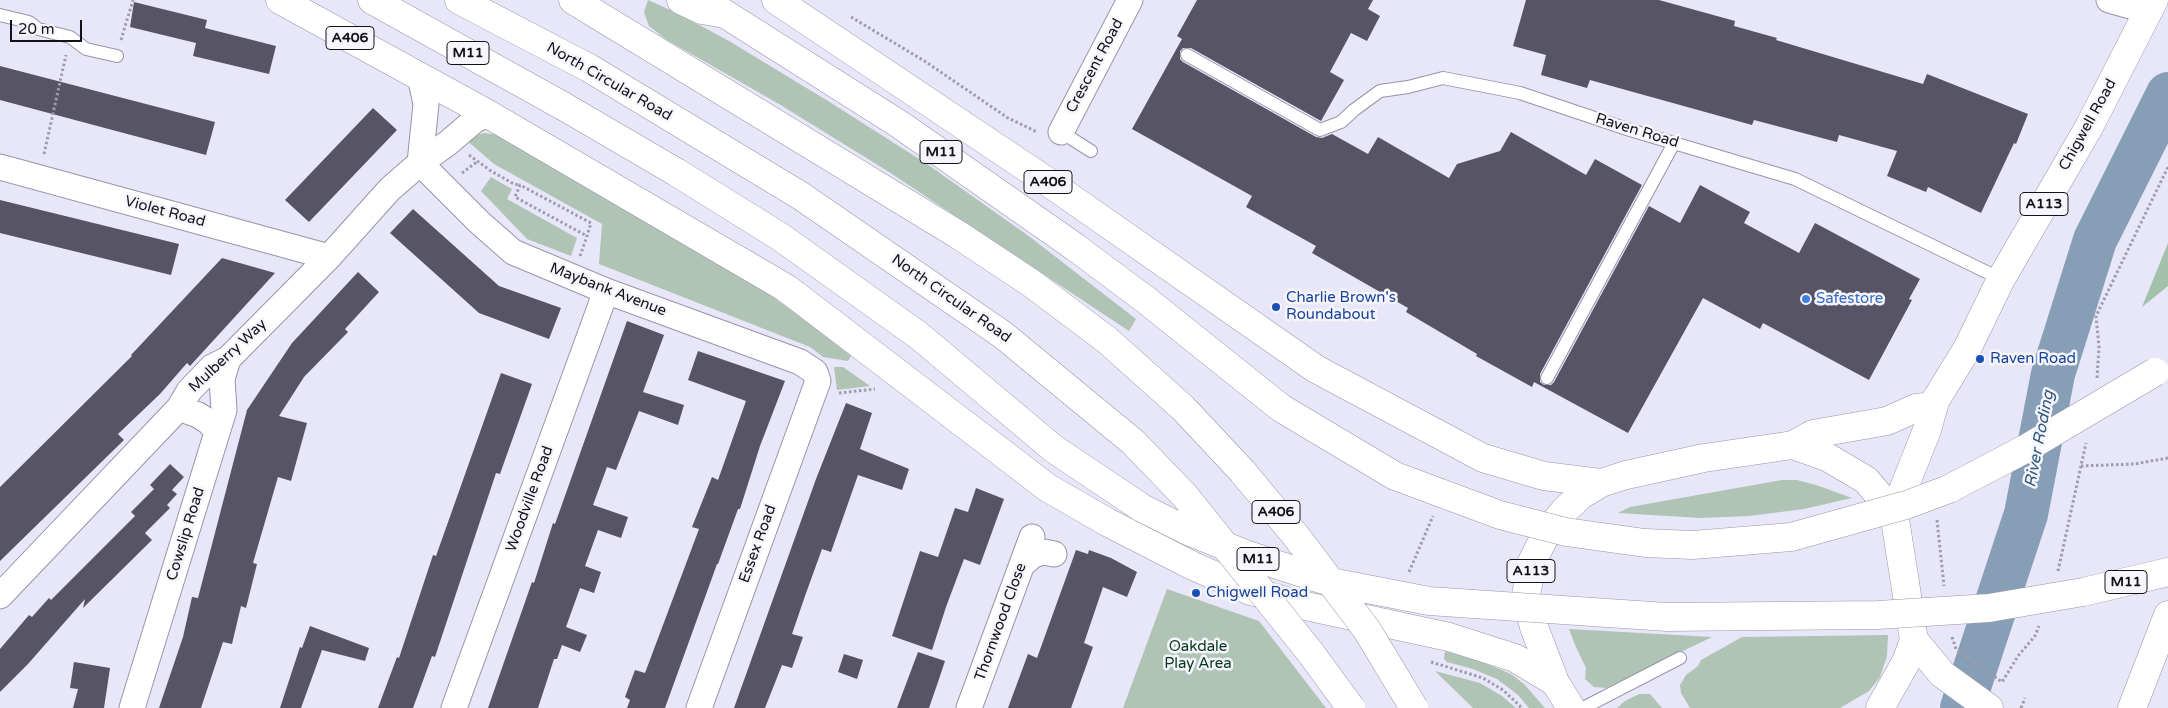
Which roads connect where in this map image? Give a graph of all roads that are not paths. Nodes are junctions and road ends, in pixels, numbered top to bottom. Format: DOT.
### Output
graph roads {
  1 [pos="280,0"];
  2 [pos="372,0"];
  3 [pos="459,0"];
  4 [pos="573,0"];
  5 [pos="681,0"];
  6 [pos="703,0"];
  7 [pos="776,0"];
  8 [pos="1130,0"];
  9 [pos="2109,0"];
  10 [pos="2151,6"];
  11 [pos="0,15"];
  12 [pos="729,15"];
  13 [pos="1187,54"];
  14 [pos="117,56"];
  15 [pos="420,76"];
  16 [pos="488,114"];
  17 [pos="1052,130"];
  18 [pos="1674,143"];
  19 [pos="1091,151"];
  20 [pos="420,163"];
  21 [pos="0,168"];
  22 [pos="329,257"];
  23 [pos="2001,280"];
  24 [pos="606,291"];
  25 [pos="228,359"];
  26 [pos="2161,367"];
  27 [pos="1547,378"];
  28 [pos="825,387"];
  29 [pos="1934,406"];
  30 [pos="179,408"];
  31 [pos="217,432"];
  32 [pos="1793,445"];
  33 [pos="1601,483"];
  34 [pos="1894,513"];
  35 [pos="1032,536"];
  36 [pos="1054,554"];
  37 [pos="1022,565"];
  38 [pos="2168,572"];
  39 [pos="0,596"];
  40 [pos="2168,615"];
  41 [pos="1914,640"];
  42 [pos="1680,658"];
  43 [pos="1555,682"];
  44 [pos="1984,705"];
  45 [pos="132,708"];
  46 [pos="454,708"];
  47 [pos="699,708"];
  48 [pos="969,708"];
  49 [pos="1351,708"];
  50 [pos="1414,708"];
  51 [pos="1571,708"];
  52 [pos="1583,708"];
  53 [pos="1880,708"];
  54 [pos="2132,708"];
  1 -- 15 [label="main road, A406"];
  2 -- 38 [label="main road, M11, bridge"];
  3 -- 49 [label="main road, North Circular Road, bridge"];
  4 -- 50 [label="main road, A406, bridge"];
  5 -- 12 [label="main road"];
  6 -- 12 [label="main road, M11"];
  7 -- 33 [label="main road, A406"];
  8 -- 17 [label="street, Crescent Road"];
  9 -- 10 [label="street"];
  10 -- 23 [label="main road, Chigwell Road / A113"];
  11 -- 14 [label="lane"];
  12 -- 26 [label="main road, M11, bridge"];
  13 -- 18 [label="lane, Raven Road"];
  15 -- 16 [label="main road, A406"];
  15 -- 20 [label="street"];
  16 -- 20 [label="street, Mulberry Way"];
  16 -- 43 [label="main road, A406"];
  17 -- 19 [label="lane"];
  18 -- 23 [label="lane, Raven Road"];
  18 -- 27 [label="lane"];
  20 -- 22 [label="street, Mulberry Way"];
  20 -- 24 [label="street, Maybank Avenue"];
  21 -- 22 [label="street, Violet Road"];
  22 -- 25 [label="street, Mulberry Way"];
  23 -- 29 [label="main road, Chigwell Road / A113"];
  24 -- 28 [label="street, Maybank Avenue"];
  24 -- 46 [label="street, Woodville Road"];
  25 -- 30 [label="street, Mulberry Way"];
  25 -- 31 [label="street, Cowslip Road"];
  28 -- 47 [label="street, Essex Road"];
  29 -- 32 [label="main road, A113"];
  29 -- 34 [label="main road, Chigwell Road / A113"];
  30 -- 31 [label="street"];
  30 -- 39 [label="street, Mulberry Way"];
  31 -- 45 [label="street, Cowslip Road"];
  32 -- 33 [label="main road, A113"];
  32 -- 34 [label="main road, A113"];
  33 -- 43 [label="main road, A113"];
  34 -- 41 [label="main road, A113"];
  35 -- 37 [label="street, Thornwood Close"];
  36 -- 37 [label="street"];
  37 -- 48 [label="street, Thornwood Close"];
  40 -- 54 [label="main road"];
  41 -- 44 [label="main road"];
  41 -- 53 [label="main road, A113"];
  42 -- 52 [label="lane"];
  43 -- 51 [label="main road, A113"];
}
